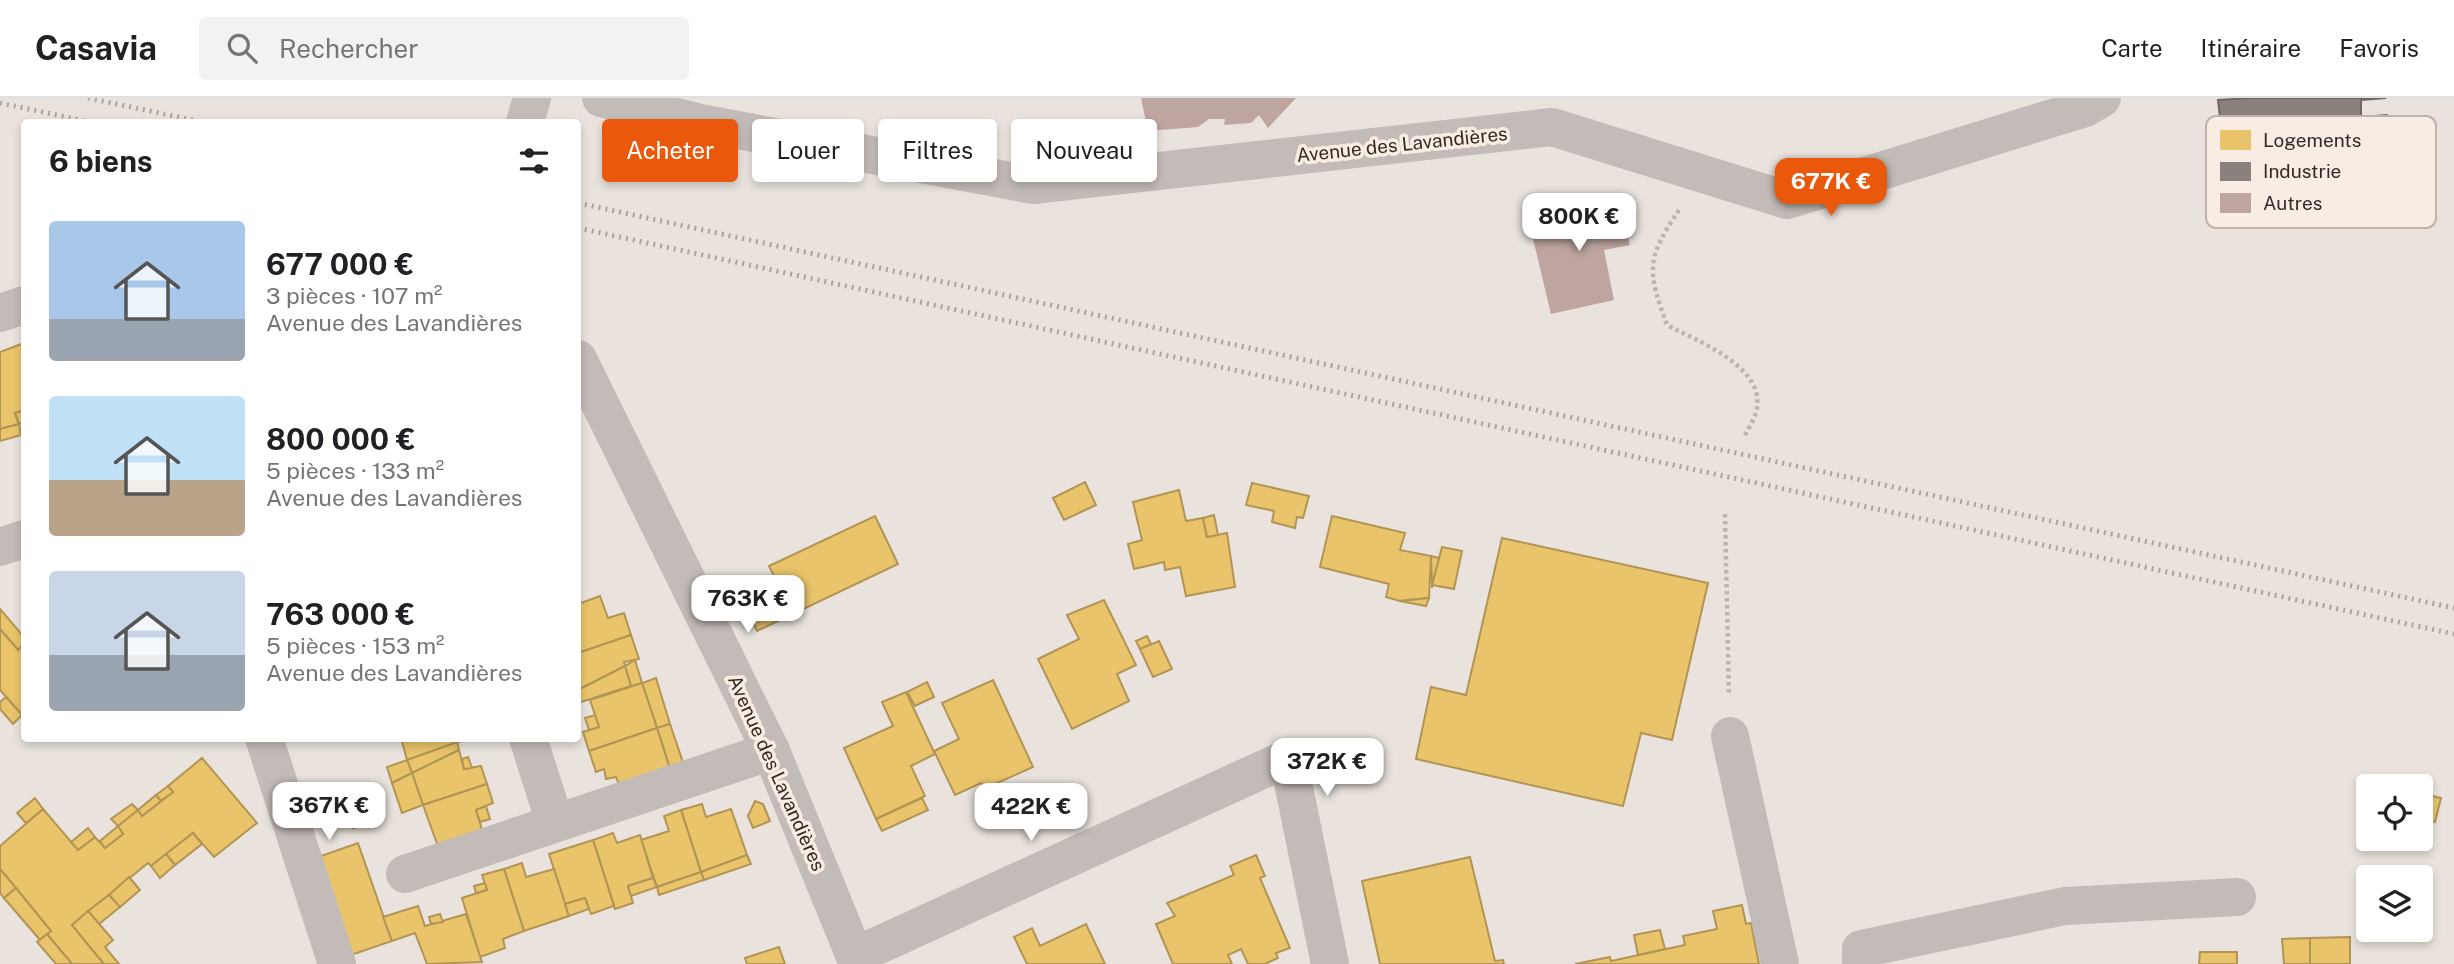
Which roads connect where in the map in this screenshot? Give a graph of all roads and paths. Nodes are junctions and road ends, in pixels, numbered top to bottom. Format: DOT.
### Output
graph roads {
  1 [pos="532,98"];
  2 [pos="601,98"];
  3 [pos="2102,98"];
  4 [pos="526,119"];
  5 [pos="1702,174"];
  6 [pos="21,306"];
  7 [pos="0,313"];
  8 [pos="581,365"];
  9 [pos="1744,437"];
  10 [pos="1726,514"];
  11 [pos="21,540"];
  12 [pos="0,547"];
  13 [pos="1730,736"];
  14 [pos="265,742"];
  15 [pos="529,742"];
  16 [pos="771,751"];
  17 [pos="555,823"];
  18 [pos="405,874"];
  19 [pos="2237,897"];
  20 [pos="857,960"];
  21 [pos="337,964"];
  22 [pos="1330,964"];
  23 [pos="1780,964"];
  24 [pos="1861,964"];
  1 -- 4 [label="street"];
  2 -- 5 [label="street, Avenue des Lavandières"];
  3 -- 5 [label="street, Avenue des Lavandières"];
  5 -- 9 [label="path"];
  6 -- 7 [label="street"];
  8 -- 16 [label="street, Avenue des Lavandières"];
  10 -- 13 [label="path"];
  11 -- 12 [label="street"];
  13 -- 23 [label="street"];
  14 -- 21 [label="street"];
  15 -- 17 [label="street"];
  16 -- 17 [label="street"];
  16 -- 20 [label="street, Avenue des Lavandières"];
  17 -- 18 [label="street"];
  19 -- 24 [label="street"];
  20 -- 22 [label="street"];
}
